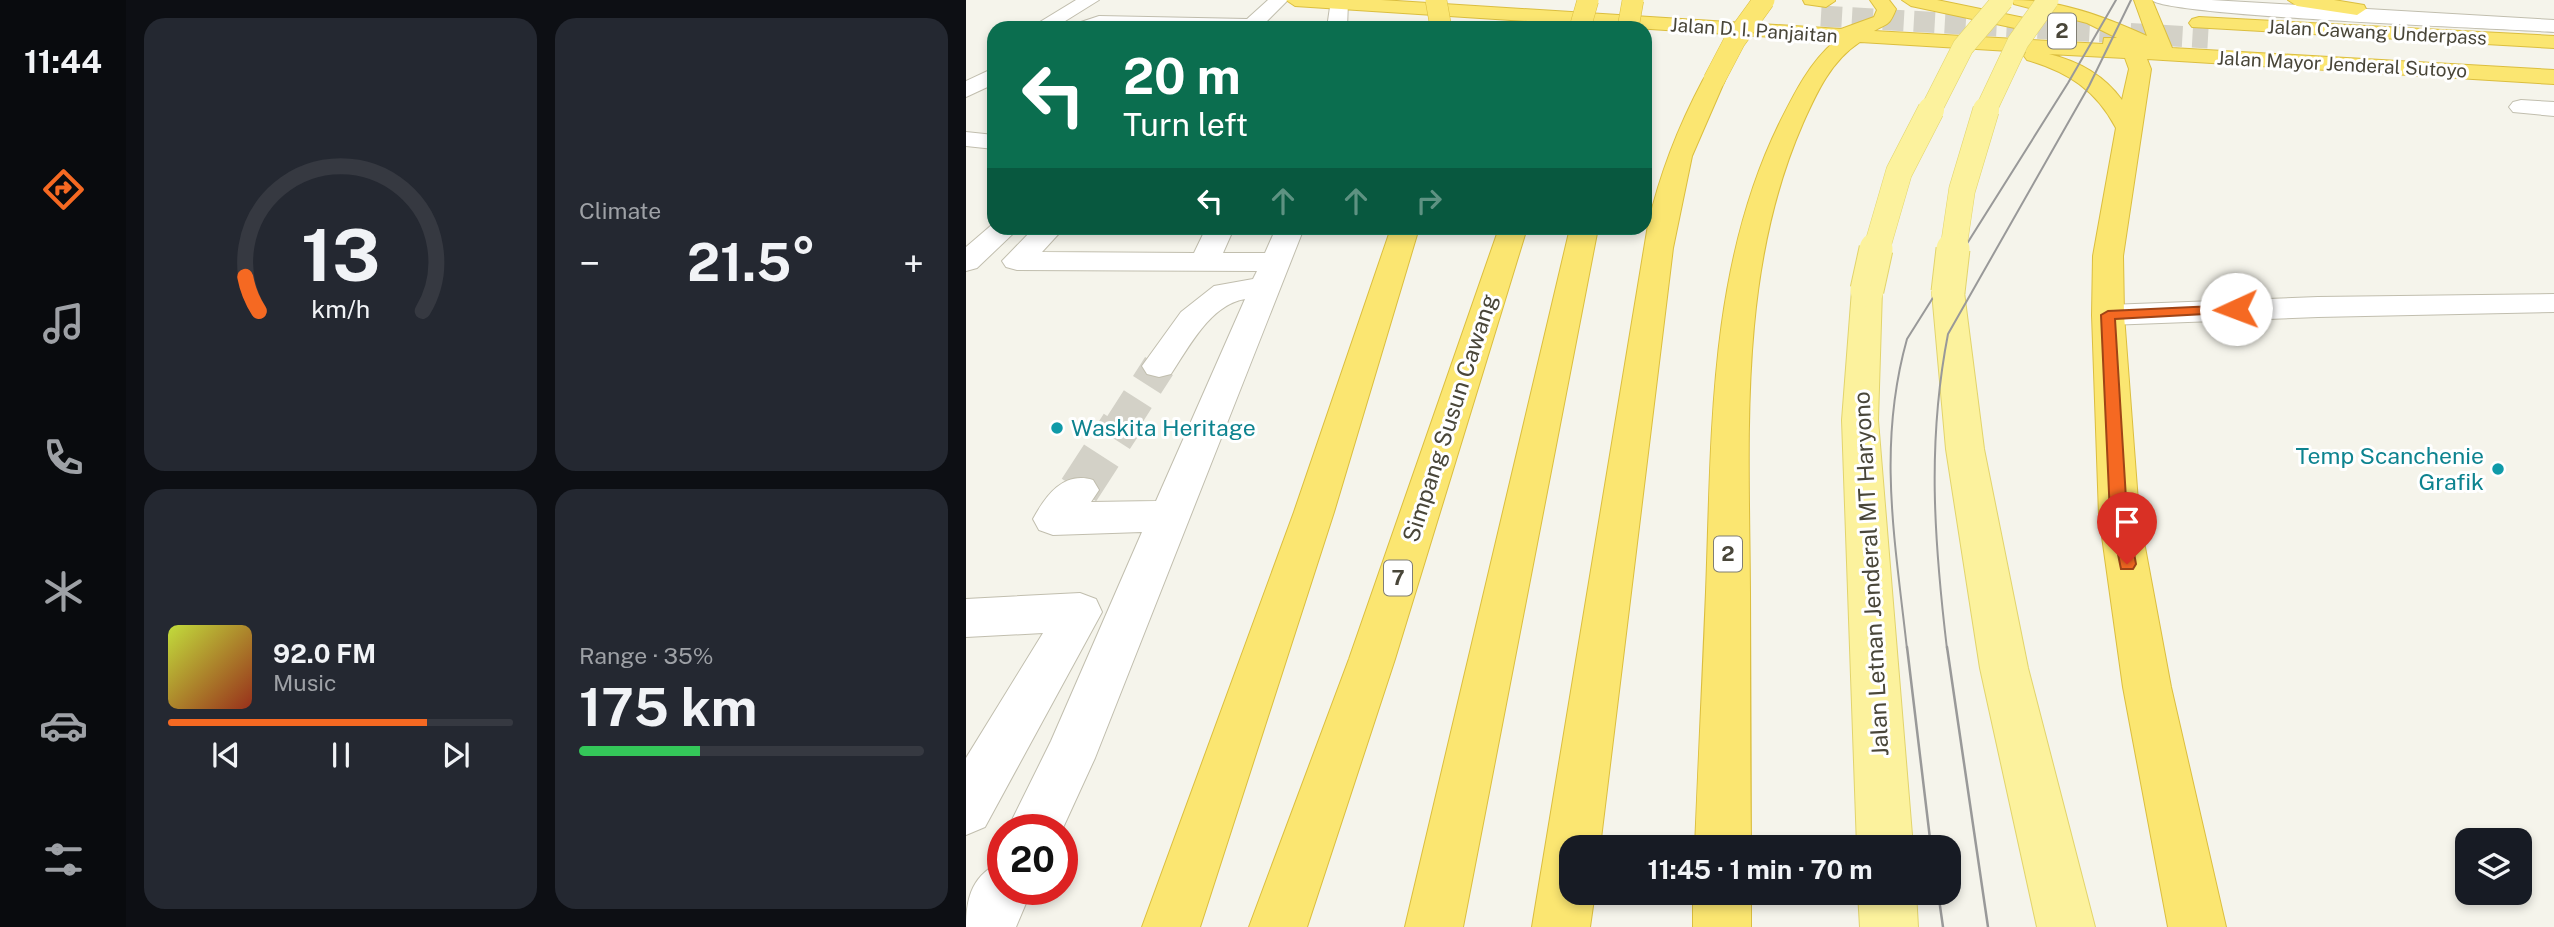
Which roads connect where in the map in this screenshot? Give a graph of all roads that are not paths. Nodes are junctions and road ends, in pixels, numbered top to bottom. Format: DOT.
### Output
graph roads {
  1 [pos="1090,0"];
  2 [pos="1279,0"];
  3 [pos="1295,0"];
  4 [pos="1436,0"];
  5 [pos="1524,0"];
  6 [pos="1588,0"];
  7 [pos="1633,0"];
  8 [pos="1764,0"];
  9 [pos="1880,0"];
  10 [pos="1911,0"];
  11 [pos="2003,0"];
  12 [pos="2143,0"];
  13 [pos="2161,0"];
  14 [pos="2202,0"];
  15 [pos="2297,0"];
  16 [pos="2037,1"];
  17 [pos="1339,2"];
  18 [pos="2366,10"];
  19 [pos="1958,12"];
  20 [pos="1820,13"];
  21 [pos="2554,19"];
  22 [pos="1052,21"];
  23 [pos="1256,21"];
  24 [pos="1338,21"];
  25 [pos="1440,21"];
  26 [pos="1582,21"];
  27 [pos="1627,21"];
  28 [pos="1629,21"];
  29 [pos="1652,23"];
  30 [pos="1688,25"];
  31 [pos="2554,26"];
  32 [pos="1856,36"];
  33 [pos="2554,42"];
  34 [pos="2129,51"];
  35 [pos="2163,53"];
  36 [pos="2253,59"];
  37 [pos="1806,62"];
  38 [pos="2552,73"];
  39 [pos="987,79"];
  40 [pos="966,90"];
  41 [pos="2521,107"];
  42 [pos="2554,109"];
  43 [pos="2128,128"];
  44 [pos="966,139"];
  45 [pos="987,141"];
  46 [pos="997,235"];
  47 [pos="1043,235"];
  48 [pos="1403,235"];
  49 [pos="1511,235"];
  50 [pos="1582,235"];
  51 [pos="1212,244"];
  52 [pos="1281,254"];
  53 [pos="966,262"];
  54 [pos="2554,303"];
  55 [pos="2108,315"];
  56 [pos="1159,366"];
  57 [pos="1079,490"];
  58 [pos="1171,516"];
  59 [pos="966,618"];
  60 [pos="1725,718"];
  61 [pos="966,808"];
  62 [pos="1042,814"];
  63 [pos="1574,835"];
  64 [pos="1723,835"];
  65 [pos="1744,835"];
  66 [pos="1884,835"];
  67 [pos="996,905"];
  68 [pos="1564,905"];
  69 [pos="1722,905"];
  70 [pos="1747,905"];
  71 [pos="1888,905"];
  72 [pos="985,927"];
  73 [pos="1171,927"];
  74 [pos="1278,927"];
  75 [pos="1434,927"];
  76 [pos="1561,927"];
  77 [pos="1722,927"];
  78 [pos="1747,927"];
  79 [pos="1889,927"];
  80 [pos="2066,927"];
  81 [pos="2197,927"];
  1 -- 22 [label="street"];
  2 -- 23 [label="street"];
  3 -- 17 [label="highway, Jalan D. I. Panjaitan"];
  4 -- 25 [label="highway, bridge"];
  5 -- 20 [label="highway"];
  6 -- 26 [label="highway, bridge"];
  7 -- 28 [label="highway, bridge"];
  8 -- 63 [label="highway, bridge"];
  9 -- 20 [label="highway"];
  10 -- 19 [label="highway, 2"];
  11 -- 66 [label="main road, Jalan Letnan Jenderal MT Haryono, bridge"];
  12 -- 35 [label="highway"];
  13 -- 31 [label="street"];
  14 -- 18 [label="highway"];
  15 -- 18 [label="highway"];
  16 -- 19 [label="highway"];
  16 -- 35 [label="highway"];
  16 -- 80 [label="main road, bridge"];
  17 -- 24 [label="street"];
  17 -- 27 [label="highway, Jalan D. I. Panjaitan"];
  18 -- 21 [label="highway"];
  19 -- 32 [label="highway"];
  19 -- 34 [label="highway, 2"];
  20 -- 30 [label="highway, Jalan D. I. Panjaitan"];
  20 -- 32 [label="highway, Jalan D. I. Panjaitan"];
  29 -- 30 [label="highway, Jalan D. I. Panjaitan"];
  30 -- 37 [label="highway"];
  32 -- 34 [label="highway, Jalan D. I. Panjaitan"];
  32 -- 37 [label="highway, 2"];
  33 -- 38 [label="highway, Jalan Cawang Underpass"];
  34 -- 35 [label="highway, Jalan Mayor Jenderal Sutoyo"];
  34 -- 43 [label="highway"];
  35 -- 36 [label="highway, Jalan Mayor Jenderal Sutoyo"];
  36 -- 38 [label="highway, Jalan Mayor Jenderal Sutoyo"];
  36 -- 43 [label="highway"];
  37 -- 43 [label="highway"];
  37 -- 60 [label="highway, 2"];
  39 -- 40 [label="street"];
  41 -- 42 [label="street"];
  43 -- 55 [label="highway"];
  44 -- 45 [label="street"];
  46 -- 53 [label="street"];
  47 -- 51 [label="street"];
  48 -- 73 [label="highway"];
  49 -- 74 [label="highway, Simpang Susun Cawang / 7"];
  50 -- 75 [label="highway"];
  51 -- 52 [label="street"];
  52 -- 56 [label="street"];
  52 -- 58 [label="street"];
  54 -- 55 [label="street"];
  55 -- 81 [label="highway"];
  57 -- 58 [label="street"];
  58 -- 62 [label="street"];
  59 -- 61 [label="street"];
  60 -- 64 [label="highway, 2"];
  60 -- 65 [label="street"];
  67 -- 72 [label="street"];
  68 -- 76 [label="highway"];
  69 -- 77 [label="highway"];
  70 -- 78 [label="street"];
  71 -- 79 [label="main road"];
}
